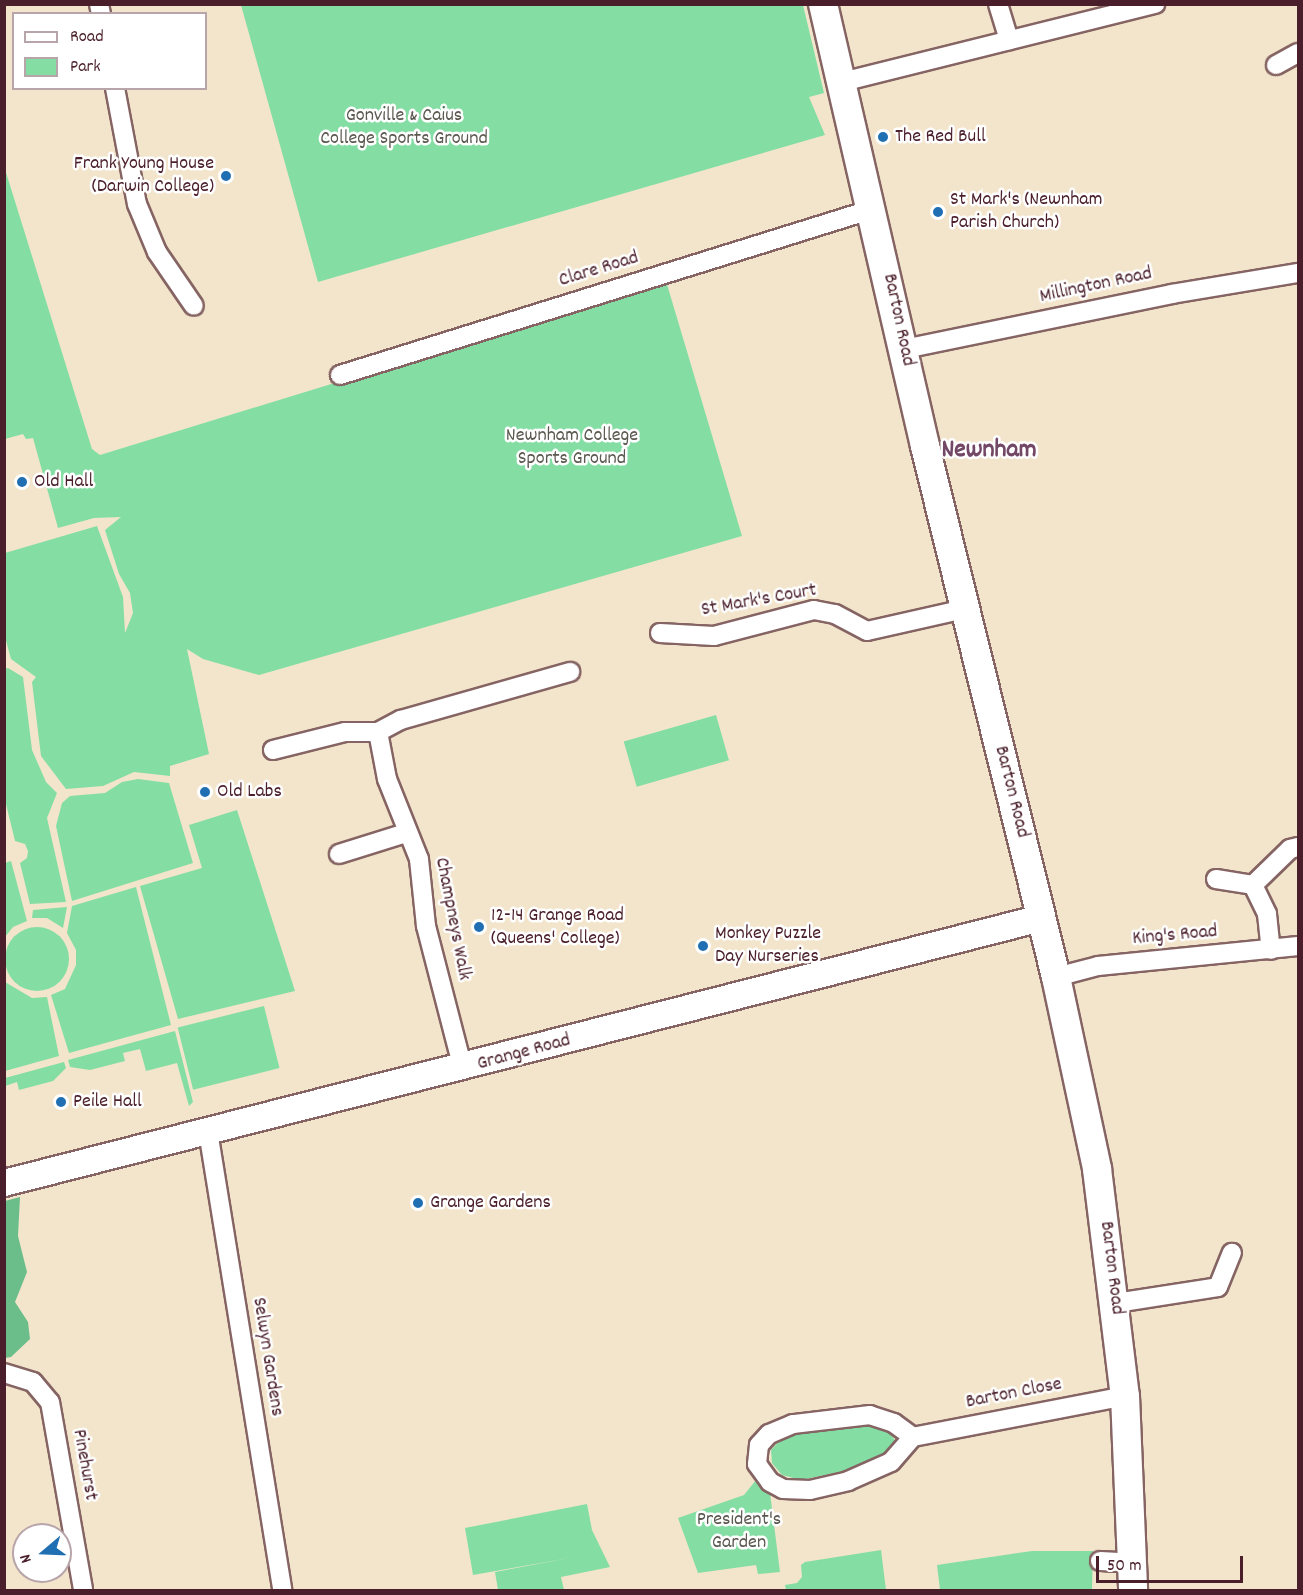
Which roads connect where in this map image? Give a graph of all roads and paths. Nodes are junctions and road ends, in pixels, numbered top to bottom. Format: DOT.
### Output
graph roads {
  1 [pos="824,4"];
  2 [pos="998,4"];
  3 [pos="1155,4"];
  4 [pos="1009,40"];
  5 [pos="1299,53"];
  6 [pos="1276,65"];
  7 [pos="842,82"];
  8 [pos="115,90"];
  9 [pos="873,208"];
  10 [pos="1299,273"];
  11 [pos="194,306"];
  12 [pos="904,349"];
  13 [pos="340,375"];
  14 [pos="965,609"];
  15 [pos="660,633"];
  16 [pos="570,672"];
  17 [pos="378,732"];
  18 [pos="273,750"];
  19 [pos="406,833"];
  20 [pos="1299,847"];
  21 [pos="339,854"];
  22 [pos="1216,879"];
  23 [pos="1253,885"];
  24 [pos="1041,918"];
  25 [pos="1299,946"];
  26 [pos="1271,950"];
  27 [pos="1056,977"];
  28 [pos="464,1069"];
  29 [pos="208,1131"];
  30 [pos="4,1184"];
  31 [pos="1232,1253"];
  32 [pos="1116,1303"];
  33 [pos="4,1373"];
  34 [pos="1125,1396"];
  35 [pos="913,1437"];
  36 [pos="1100,1561"];
  37 [pos="1133,1577"];
  38 [pos="83,1590"];
  39 [pos="282,1590"];
  1 -- 7 [label="main road, Barton Road"];
  2 -- 4 [label="street"];
  3 -- 4 [label="street"];
  4 -- 7 [label="street"];
  5 -- 6 [label="street"];
  7 -- 9 [label="main road, Barton Road"];
  8 -- 11 [label="street"];
  9 -- 12 [label="main road, Barton Road"];
  9 -- 13 [label="street, Clare Road"];
  10 -- 12 [label="street, Millington Road"];
  12 -- 14 [label="main road, Barton Road"];
  14 -- 15 [label="street, St Mark's Court"];
  14 -- 24 [label="main road, Barton Road"];
  16 -- 17 [label="street"];
  17 -- 18 [label="street"];
  17 -- 19 [label="street, Champneys Walk"];
  19 -- 21 [label="street"];
  19 -- 28 [label="street, Champneys Walk"];
  20 -- 23 [label="street"];
  22 -- 23 [label="street"];
  23 -- 26 [label="street"];
  24 -- 27 [label="main road, Barton Road"];
  24 -- 28 [label="street, Grange Road"];
  25 -- 26 [label="street, King's Road"];
  26 -- 27 [label="street, King's Road"];
  27 -- 32 [label="main road, Barton Road"];
  28 -- 29 [label="street, Grange Road"];
  29 -- 30 [label="street, Grange Road"];
  29 -- 39 [label="street, Selwyn Gardens"];
  31 -- 32 [label="street"];
  32 -- 34 [label="main road, Barton Road"];
  33 -- 38 [label="street, Pinehurst"];
  34 -- 35 [label="street, Barton Close"];
  34 -- 37 [label="main road, Barton Road"];
  35 -- 35 [label="street"];
  36 -- 37 [label="street"];
}
